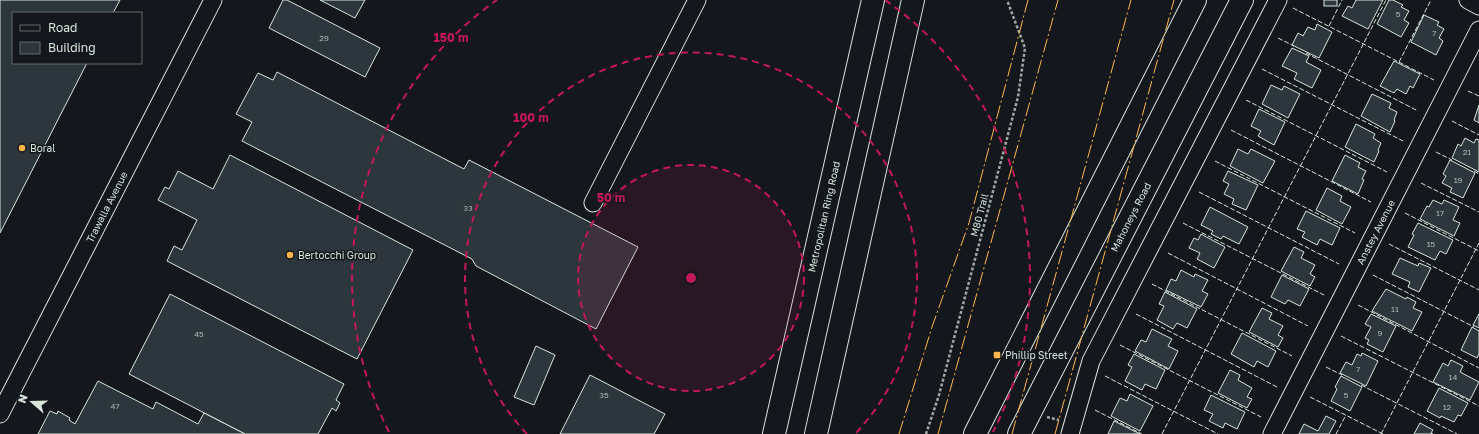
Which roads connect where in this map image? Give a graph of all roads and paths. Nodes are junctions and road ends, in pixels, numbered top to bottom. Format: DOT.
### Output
graph roads {
  1 [pos="213,0"];
  2 [pos="697,0"];
  3 [pos="865,0"];
  4 [pos="873,0"];
  5 [pos="913,0"];
  6 [pos="922,0"];
  7 [pos="1007,0"];
  8 [pos="1196,0"];
  9 [pos="1242,0"];
  10 [pos="1278,0"];
  11 [pos="1468,0"];
  12 [pos="1479,6"];
  13 [pos="1479,30"];
  14 [pos="848,110"];
  15 [pos="874,169"];
  16 [pos="593,203"];
  17 [pos="0,414"];
  18 [pos="774,434"];
  19 [pos="816,434"];
  20 [pos="926,434"];
  21 [pos="975,434"];
  22 [pos="1019,434"];
  23 [pos="1070,434"];
  24 [pos="1272,434"];
  1 -- 17 [label="street, Trawalla Avenue"];
  2 -- 16 [label="street"];
  3 -- 14 [label="main road"];
  4 -- 14 [label="main road, Metropolitan Ring Road"];
  5 -- 15 [label="main road"];
  6 -- 15 [label="main road"];
  7 -- 20 [label="path, M80 Trail"];
  8 -- 21 [label="main road"];
  9 -- 22 [label="main road, Mahoneys Road"];
  10 -- 23 [label="street"];
  11 -- 12 [label="street"];
  13 -- 24 [label="street, Anstey Avenue"];
  14 -- 18 [label="main road, Metropolitan Ring Road"];
  15 -- 19 [label="main road"];
}
